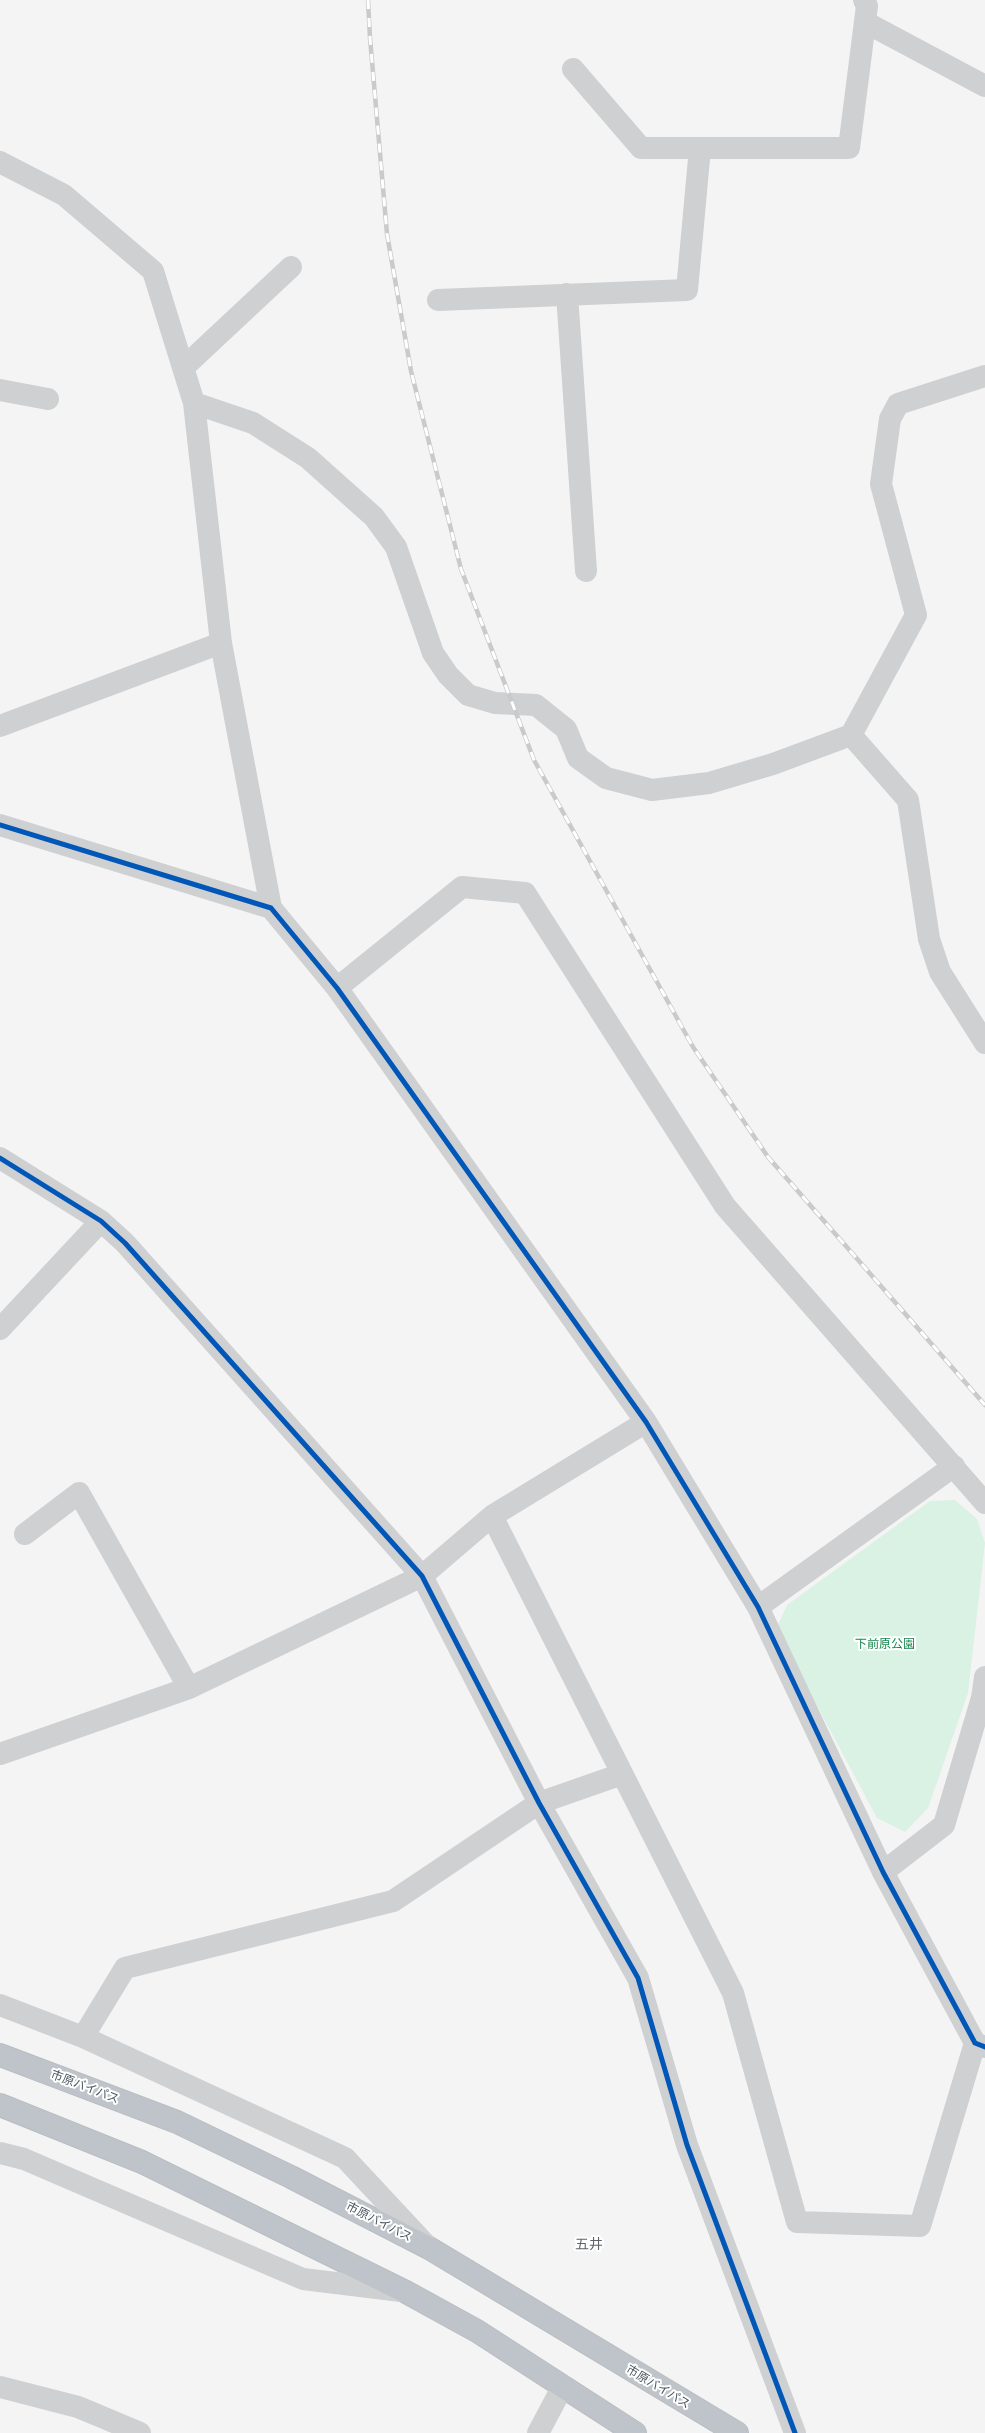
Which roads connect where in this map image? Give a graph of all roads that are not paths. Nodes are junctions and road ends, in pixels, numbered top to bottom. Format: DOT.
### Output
graph roads {
  1 [pos="864,0"];
  2 [pos="865,22"];
  3 [pos="573,69"];
  4 [pos="985,86"];
  5 [pos="700,148"];
  6 [pos="0,162"];
  7 [pos="291,267"];
  8 [pos="567,294"];
  9 [pos="438,300"];
  10 [pos="183,368"];
  11 [pos="985,376"];
  12 [pos="0,390"];
  13 [pos="48,399"];
  14 [pos="194,403"];
  15 [pos="586,571"];
  16 [pos="221,643"];
  17 [pos="0,726"];
  18 [pos="851,735"];
  19 [pos="0,825"];
  20 [pos="270,908"];
  21 [pos="337,988"];
  22 [pos="985,1043"];
  23 [pos="0,1158"];
  24 [pos="101,1221"];
  25 [pos="0,1329"];
  26 [pos="646,1422"];
  27 [pos="954,1466"];
  28 [pos="985,1503"];
  29 [pos="492,1516"];
  30 [pos="25,1534"];
  31 [pos="422,1576"];
  32 [pos="758,1607"];
  33 [pos="985,1677"];
  34 [pos="189,1688"];
  35 [pos="0,1754"];
  36 [pos="622,1774"];
  37 [pos="539,1803"];
  38 [pos="883,1872"];
  39 [pos="0,2005"];
  40 [pos="83,2037"];
  41 [pos="980,2045"];
  42 [pos="0,2055"];
  43 [pos="0,2105"];
  44 [pos="0,2153"];
  45 [pos="430,2248"];
  46 [pos="406,2292"];
  47 [pos="563,2386"];
  48 [pos="0,2387"];
  49 [pos="140,2433"];
  50 [pos="538,2433"];
  51 [pos="635,2433"];
  52 [pos="737,2433"];
  53 [pos="795,2433"];
  1 -- 2 [label="street"];
  2 -- 4 [label="street"];
  2 -- 5 [label="street"];
  3 -- 5 [label="street"];
  5 -- 8 [label="street"];
  6 -- 10 [label="street"];
  7 -- 10 [label="street"];
  8 -- 9 [label="street"];
  8 -- 15 [label="street"];
  10 -- 14 [label="street"];
  11 -- 18 [label="street"];
  12 -- 13 [label="street"];
  14 -- 16 [label="street"];
  14 -- 18 [label="street"];
  16 -- 17 [label="street"];
  16 -- 20 [label="street"];
  18 -- 22 [label="street"];
  19 -- 20 [label="street"];
  20 -- 21 [label="street"];
  21 -- 26 [label="street"];
  21 -- 27 [label="street"];
  23 -- 24 [label="street"];
  24 -- 25 [label="street"];
  24 -- 31 [label="street"];
  26 -- 29 [label="street"];
  26 -- 32 [label="street"];
  27 -- 28 [label="street"];
  27 -- 32 [label="street"];
  29 -- 31 [label="street"];
  29 -- 36 [label="street"];
  30 -- 34 [label="street"];
  31 -- 34 [label="street"];
  31 -- 37 [label="street"];
  32 -- 38 [label="street"];
  33 -- 38 [label="street"];
  34 -- 35 [label="street"];
  36 -- 37 [label="street"];
  36 -- 41 [label="street"];
  37 -- 40 [label="street"];
  37 -- 53 [label="street"];
  38 -- 41 [label="street"];
  39 -- 40 [label="street"];
  40 -- 45 [label="street"];
  42 -- 45 [label="highway, 市原バイパス"];
  43 -- 46 [label="highway"];
  44 -- 46 [label="street"];
  45 -- 52 [label="highway, 市原バイパス"];
  46 -- 47 [label="highway"];
  47 -- 50 [label="street"];
  47 -- 51 [label="highway"];
  48 -- 49 [label="street"];
}
